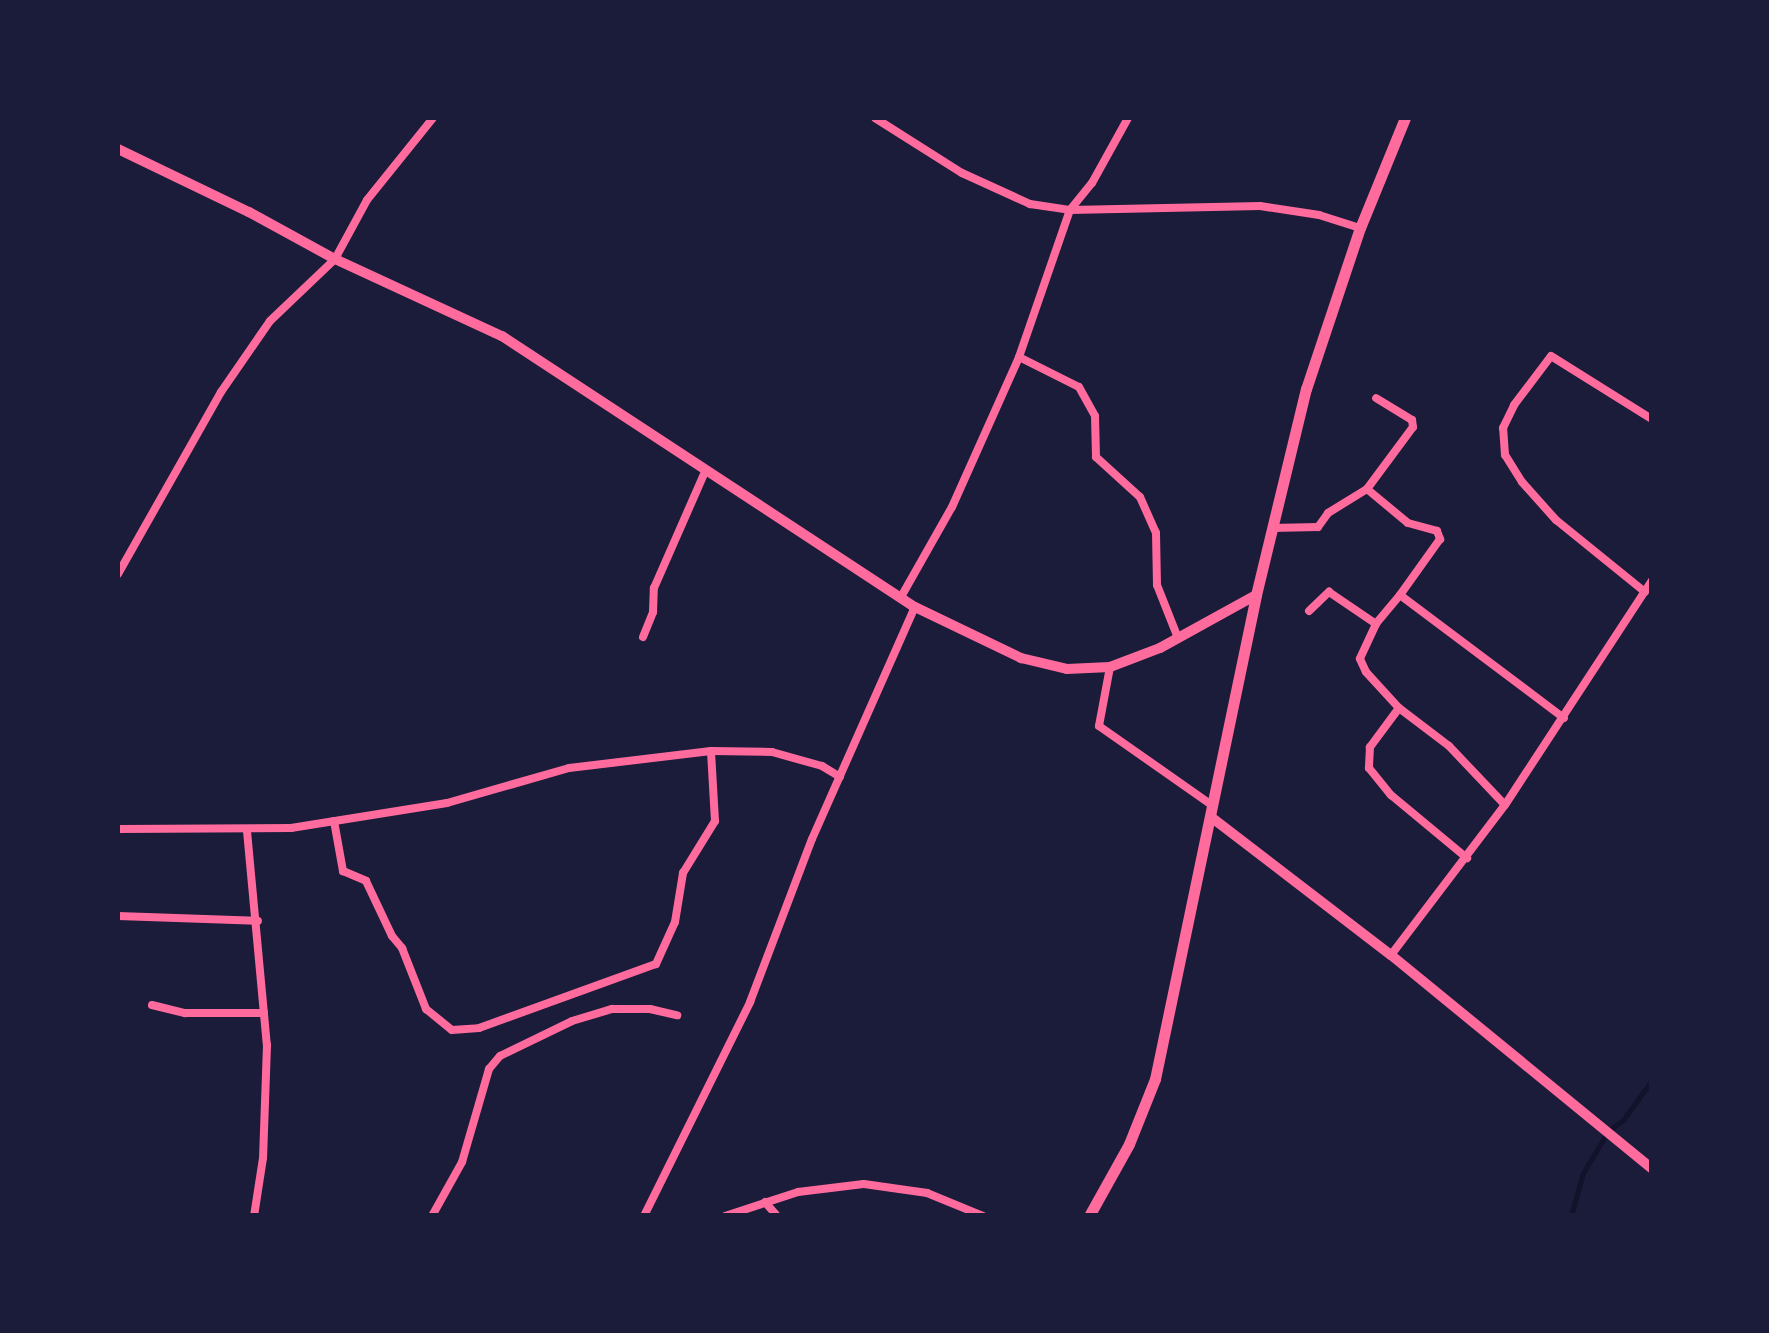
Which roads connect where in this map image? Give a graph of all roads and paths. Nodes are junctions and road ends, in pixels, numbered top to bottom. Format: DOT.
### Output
graph roads {
  1 [pos="433,118"];
  2 [pos="875,118"];
  3 [pos="1128,118"];
  4 [pos="1405,118"];
  5 [pos="118,149"];
  6 [pos="1070,210"];
  7 [pos="1360,228"];
  8 [pos="335,259"];
  9 [pos="1019,357"];
  10 [pos="1376,398"];
  11 [pos="1652,419"];
  12 [pos="705,472"];
  13 [pos="1366,489"];
  14 [pos="1272,528"];
  15 [pos="118,574"];
  16 [pos="1652,580"];
  17 [pos="1645,592"];
  18 [pos="1256,594"];
  19 [pos="1400,596"];
  20 [pos="902,597"];
  21 [pos="915,607"];
  22 [pos="1309,612"];
  23 [pos="1376,624"];
  24 [pos="643,637"];
  25 [pos="1178,638"];
  26 [pos="1110,667"];
  27 [pos="1399,708"];
  28 [pos="1564,718"];
  29 [pos="711,751"];
  30 [pos="840,777"];
  31 [pos="1506,805"];
  32 [pos="1211,811"];
  33 [pos="334,821"];
  34 [pos="118,829"];
  35 [pos="247,831"];
  36 [pos="1466,858"];
  37 [pos="118,916"];
  38 [pos="258,921"];
  39 [pos="1391,955"];
  40 [pos="152,1005"];
  41 [pos="264,1013"];
  42 [pos="678,1014"];
  43 [pos="1652,1169"];
  44 [pos="765,1202"];
  45 [pos="254,1216"];
  46 [pos="432,1216"];
  47 [pos="644,1216"];
  48 [pos="725,1216"];
  49 [pos="777,1216"];
  50 [pos="982,1216"];
  51 [pos="1089,1216"];
  1 -- 8 [label="street"];
  2 -- 6 [label="street"];
  3 -- 6 [label="street"];
  4 -- 7 [label="main road"];
  5 -- 8 [label="street"];
  6 -- 7 [label="street"];
  6 -- 9 [label="street"];
  7 -- 14 [label="main road"];
  8 -- 12 [label="street"];
  8 -- 15 [label="street"];
  9 -- 20 [label="street"];
  9 -- 25 [label="street"];
  10 -- 13 [label="street"];
  11 -- 17 [label="street"];
  12 -- 20 [label="street"];
  12 -- 24 [label="street"];
  13 -- 14 [label="street"];
  13 -- 19 [label="street"];
  14 -- 18 [label="main road"];
  16 -- 17 [label="street"];
  17 -- 28 [label="street"];
  18 -- 25 [label="street"];
  18 -- 32 [label="main road"];
  19 -- 23 [label="street"];
  19 -- 28 [label="street"];
  20 -- 21 [label="street"];
  21 -- 26 [label="street"];
  21 -- 30 [label="street"];
  22 -- 23 [label="street"];
  23 -- 27 [label="street"];
  25 -- 26 [label="street"];
  26 -- 32 [label="street"];
  27 -- 31 [label="street"];
  27 -- 36 [label="street"];
  28 -- 31 [label="street"];
  29 -- 30 [label="street"];
  29 -- 33 [label="street"];
  29 -- 33 [label="street"];
  30 -- 47 [label="street"];
  31 -- 36 [label="street"];
  32 -- 39 [label="street"];
  32 -- 51 [label="main road"];
  33 -- 35 [label="street"];
  34 -- 35 [label="street"];
  35 -- 38 [label="street"];
  36 -- 39 [label="street"];
  37 -- 38 [label="street"];
  38 -- 41 [label="street"];
  39 -- 43 [label="street"];
  40 -- 41 [label="street"];
  41 -- 45 [label="street"];
  42 -- 46 [label="street"];
  44 -- 48 [label="street"];
  44 -- 49 [label="street"];
  44 -- 50 [label="street"];
}
